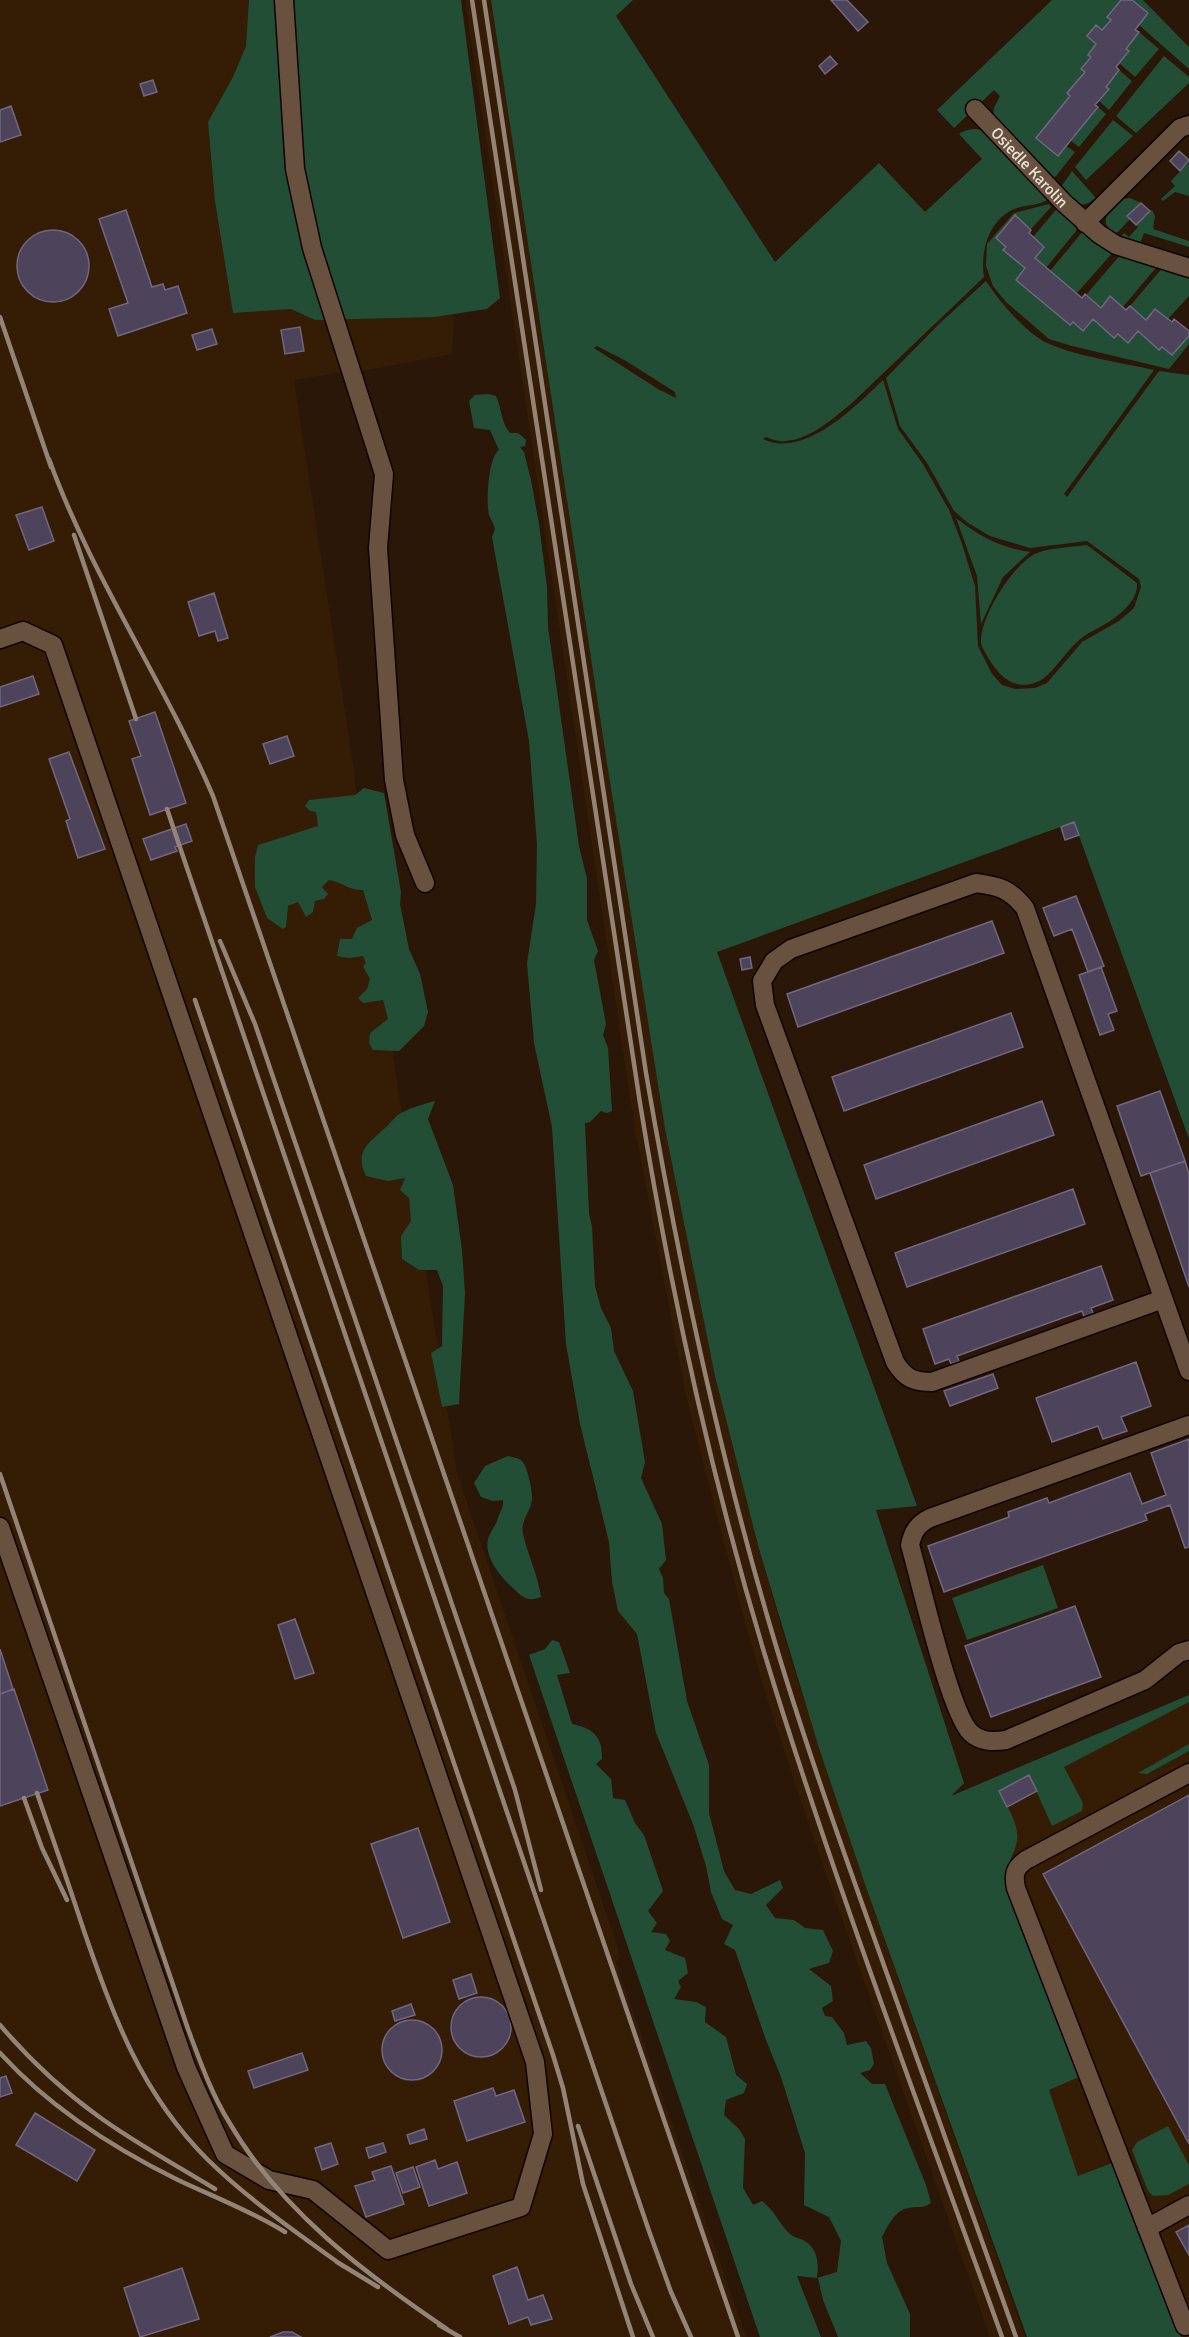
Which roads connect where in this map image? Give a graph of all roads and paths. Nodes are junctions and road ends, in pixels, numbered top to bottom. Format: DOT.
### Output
graph roads {
  1 [pos="284,0"];
  2 [pos="975,109"];
  3 [pos="1189,125"];
  4 [pos="1084,223"];
  5 [pos="1189,268"];
  6 [pos="0,639"];
  7 [pos="425,883"];
  8 [pos="1163,1299"];
  9 [pos="1189,1371"];
  10 [pos="1189,1425"];
  11 [pos="0,1527"];
  12 [pos="1189,1650"];
  13 [pos="1189,1773"];
  14 [pos="1189,2205"];
  15 [pos="1147,2228"];
  16 [pos="1188,2329"];
  1 -- 7 [label="street"];
  2 -- 4 [label="street, Osiedle Karolin"];
  3 -- 4 [label="street"];
  4 -- 5 [label="street, Osiedle Karolin"];
  6 -- 11 [label="street"];
  8 -- 8 [label="street"];
  8 -- 9 [label="street"];
  10 -- 12 [label="street"];
  13 -- 15 [label="street"];
  14 -- 15 [label="street"];
  15 -- 16 [label="street"];
}
